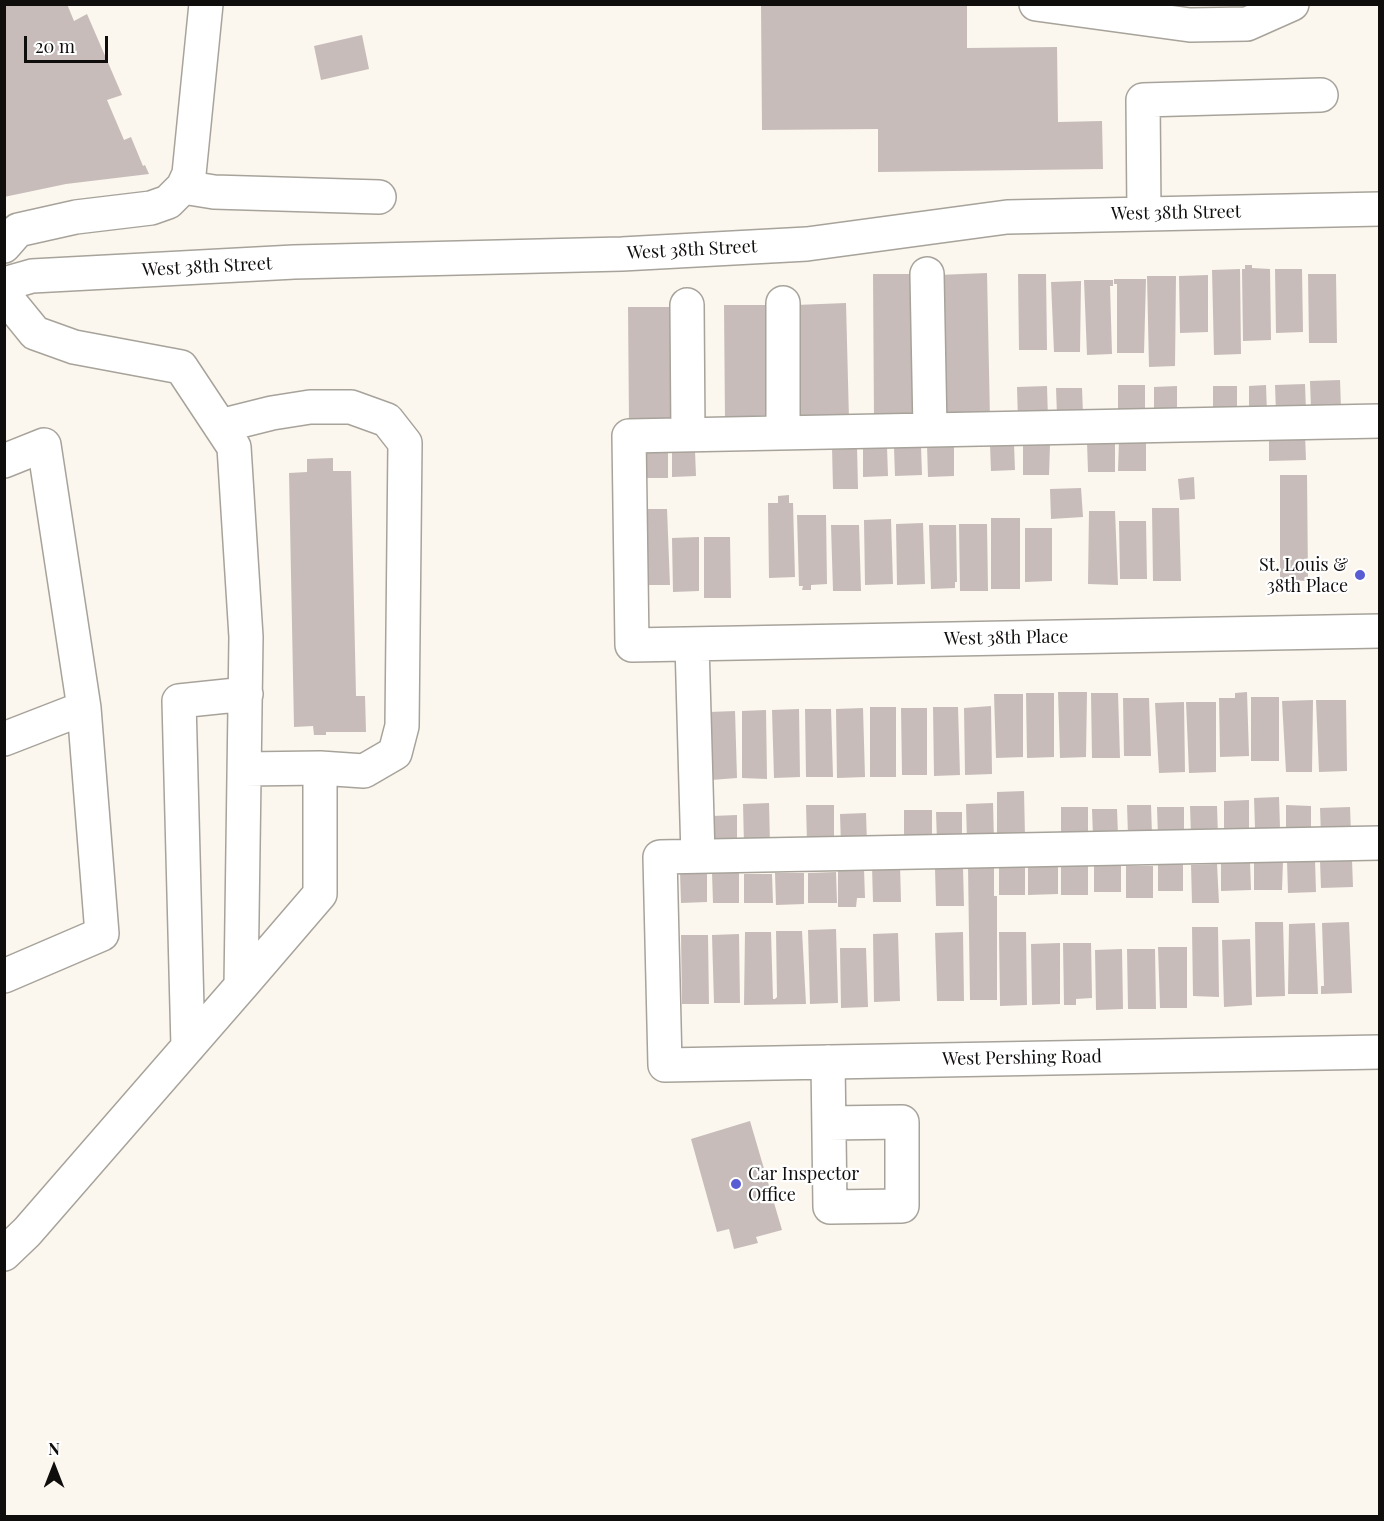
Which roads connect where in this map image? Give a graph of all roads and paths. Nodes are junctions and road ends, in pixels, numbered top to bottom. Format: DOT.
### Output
graph roads {
  1 [pos="206,4"];
  2 [pos="1036,4"];
  3 [pos="1292,4"];
  4 [pos="1321,95"];
  5 [pos="183,187"];
  6 [pos="379,197"];
  7 [pos="1380,209"];
  8 [pos="1144,214"];
  9 [pos="4,246"];
  10 [pos="927,274"];
  11 [pos="4,284"];
  12 [pos="4,295"];
  13 [pos="783,303"];
  14 [pos="687,305"];
  15 [pos="1380,421"];
  16 [pos="220,426"];
  17 [pos="930,430"];
  18 [pos="783,433"];
  19 [pos="688,435"];
  20 [pos="4,461"];
  21 [pos="1380,631"];
  22 [pos="692,644"];
  23 [pos="246,694"];
  24 [pos="84,708"];
  25 [pos="4,739"];
  26 [pos="320,768"];
  27 [pos="245,769"];
  28 [pos="1380,843"];
  29 [pos="698,856"];
  30 [pos="4,976"];
  31 [pos="241,986"];
  32 [pos="188,1047"];
  33 [pos="1380,1052"];
  34 [pos="828,1062"];
  35 [pos="829,1123"];
  36 [pos="4,1254"];
  1 -- 5 [label="street"];
  2 -- 3 [label="street"];
  4 -- 8 [label="street"];
  5 -- 6 [label="street"];
  5 -- 9 [label="street"];
  7 -- 8 [label="street, West 38th Street"];
  8 -- 11 [label="street, West 38th Street"];
  10 -- 17 [label="street"];
  12 -- 16 [label="street"];
  13 -- 18 [label="street"];
  14 -- 19 [label="street"];
  15 -- 17 [label="street"];
  16 -- 23 [label="street"];
  16 -- 26 [label="street"];
  17 -- 18 [label="street"];
  18 -- 19 [label="street"];
  19 -- 22 [label="street, West 38th Place"];
  20 -- 24 [label="street"];
  21 -- 22 [label="street, West 38th Place"];
  22 -- 29 [label="street"];
  23 -- 27 [label="street"];
  23 -- 32 [label="street"];
  24 -- 25 [label="street"];
  24 -- 30 [label="street"];
  26 -- 27 [label="street"];
  26 -- 31 [label="street"];
  27 -- 31 [label="street"];
  28 -- 29 [label="street"];
  29 -- 34 [label="street, West Pershing Road"];
  31 -- 32 [label="street"];
  32 -- 36 [label="street"];
  33 -- 34 [label="street, West Pershing Road"];
  34 -- 35 [label="street"];
}
